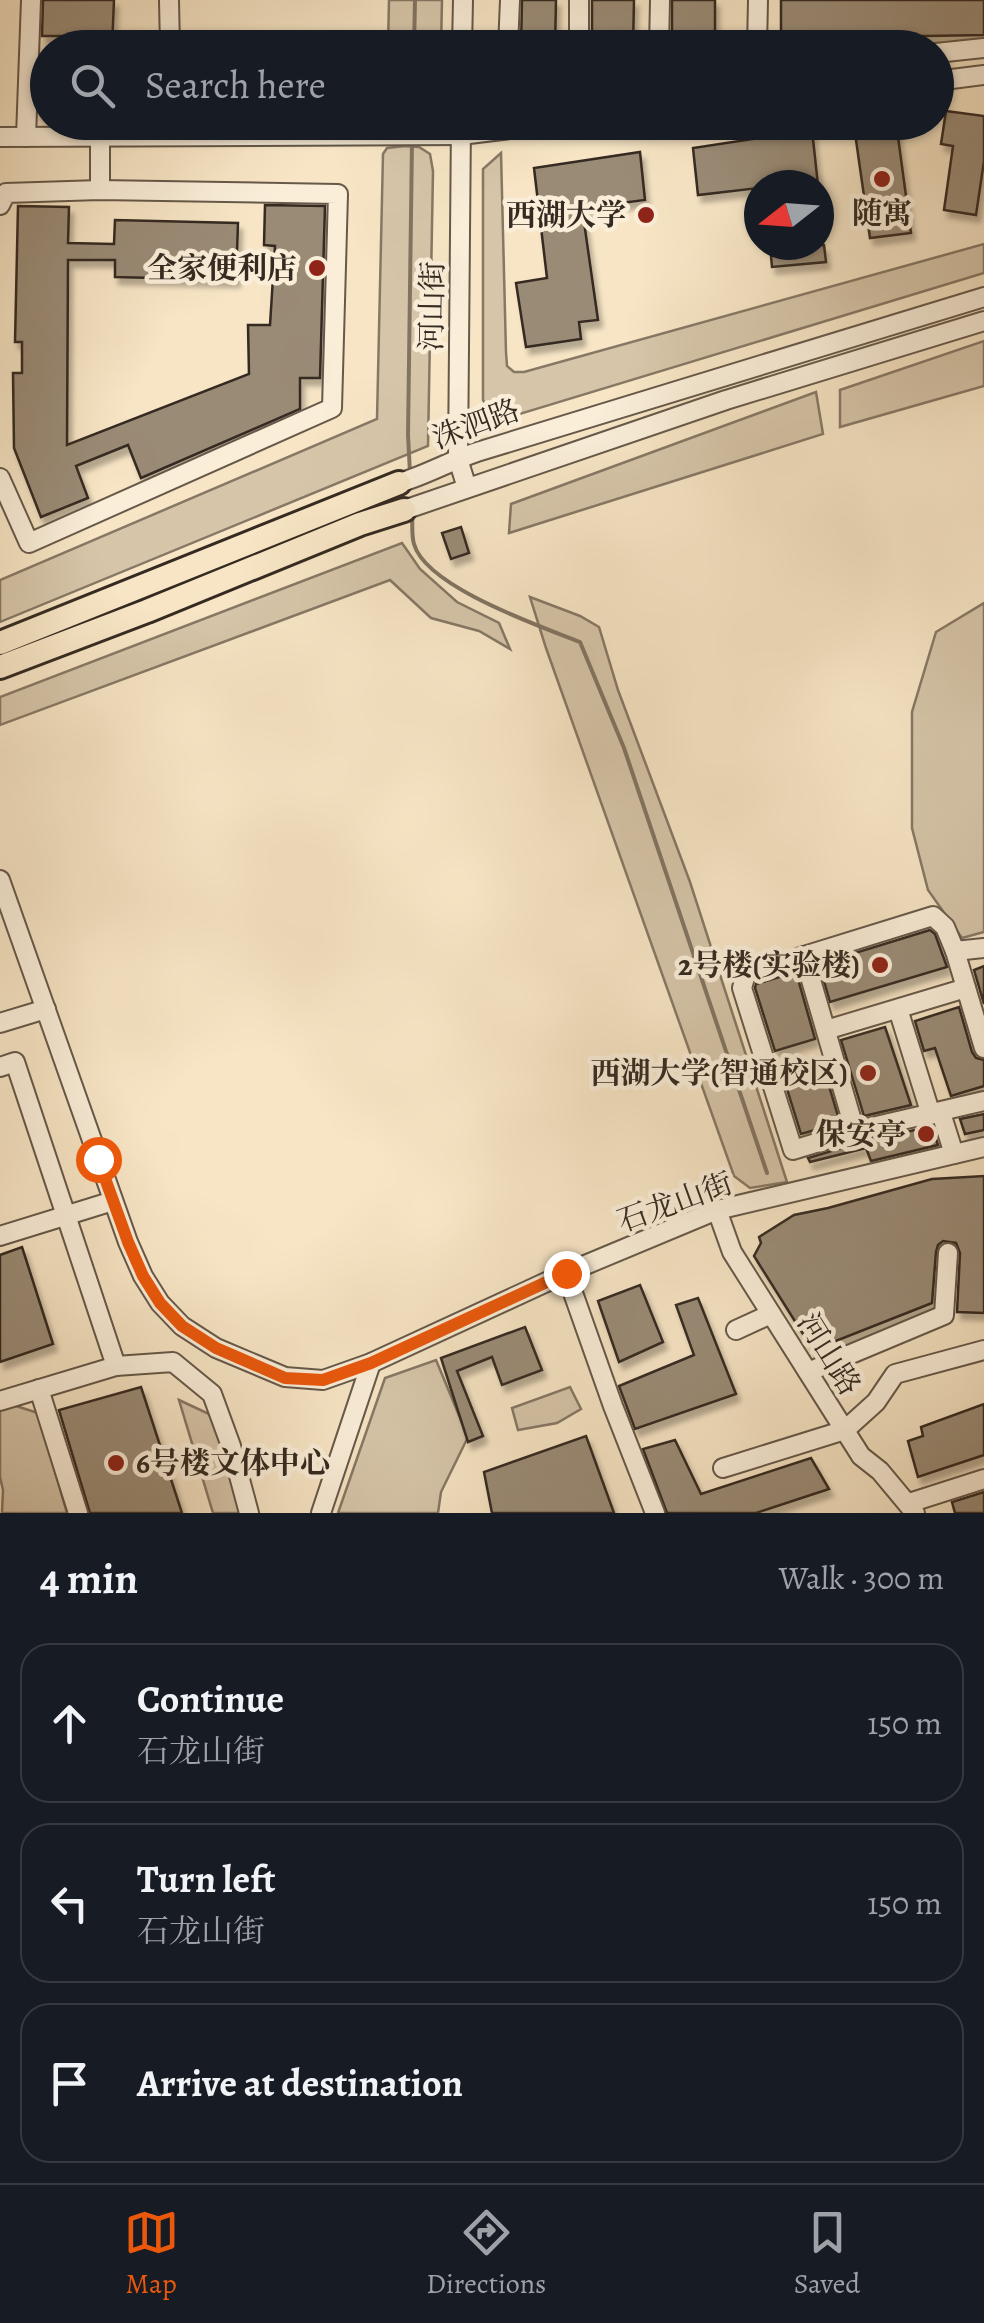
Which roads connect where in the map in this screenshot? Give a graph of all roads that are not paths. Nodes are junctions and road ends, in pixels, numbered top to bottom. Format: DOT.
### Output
graph roads {
  1 [pos="30,0"];
  2 [pos="168,0"];
  3 [pos="463,0"];
  4 [pos="510,0"];
  5 [pos="579,0"];
  6 [pos="660,0"];
  7 [pos="758,0"];
  8 [pos="169,30"];
  9 [pos="462,30"];
  10 [pos="509,30"];
  11 [pos="579,30"];
  12 [pos="659,30"];
  13 [pos="757,30"];
  14 [pos="984,48"];
  15 [pos="954,51"];
  16 [pos="984,75"];
  17 [pos="954,78"];
  18 [pos="0,137"];
  19 [pos="26,137"];
  20 [pos="30,137"];
  21 [pos="100,140"];
  22 [pos="461,140"];
  23 [pos="100,190"];
  24 [pos="0,205"];
  25 [pos="984,297"];
  26 [pos="984,320"];
  27 [pos="458,458"];
  28 [pos="0,478"];
  29 [pos="399,484"];
  30 [pos="467,488"];
  31 [pos="418,505"];
  32 [pos="0,643"];
  33 [pos="0,667"];
  34 [pos="0,880"];
  35 [pos="984,948"];
  36 [pos="955,951"];
  37 [pos="804,956"];
  38 [pos="966,988"];
  39 [pos="46,1008"];
  40 [pos="898,1008"];
  41 [pos="0,1023"];
  42 [pos="826,1030"];
  43 [pos="984,1048"];
  44 [pos="0,1066"];
  45 [pos="984,1102"];
  46 [pos="936,1114"];
  47 [pos="856,1130"];
  48 [pos="984,1147"];
  49 [pos="954,1154"];
  50 [pos="113,1201"];
  51 [pos="716,1210"];
  52 [pos="65,1216"];
  53 [pos="0,1236"];
  54 [pos="948,1254"];
  55 [pos="566,1273"];
  56 [pos="771,1314"];
  57 [pos="736,1330"];
  58 [pos="984,1350"];
  59 [pos="371,1363"];
  60 [pos="116,1366"];
  61 [pos="808,1372"];
  62 [pos="39,1389"];
  63 [pos="0,1401"];
  64 [pos="845,1430"];
  65 [pos="723,1468"];
  66 [pos="984,1479"];
  67 [pos="912,1508"];
  68 [pos="78,1513"];
  69 [pos="249,1513"];
  70 [pos="321,1513"];
  71 [pos="655,1513"];
  1 -- 19 [label="street"];
  2 -- 8 [label="street"];
  3 -- 9 [label="street"];
  4 -- 10 [label="street"];
  5 -- 11 [label="street"];
  6 -- 12 [label="street"];
  7 -- 13 [label="street"];
  14 -- 15 [label="street"];
  16 -- 17 [label="street"];
  18 -- 19 [label="street"];
  19 -- 20 [label="street"];
  21 -- 23 [label="street"];
  22 -- 27 [label="street, 河山街"];
  23 -- 24 [label="street"];
  23 -- 28 [label="street"];
  25 -- 27 [label="street, 洙泗路"];
  26 -- 30 [label="street, 洙泗路"];
  27 -- 29 [label="street, 洙泗路"];
  27 -- 30 [label="street, 河山街"];
  29 -- 32 [label="main road, 洙泗路"];
  30 -- 31 [label="street, 洙泗路"];
  31 -- 33 [label="main road, 洙泗路"];
  34 -- 39 [label="street, 石龙山街"];
  35 -- 36 [label="street"];
  36 -- 37 [label="street"];
  36 -- 38 [label="street"];
  37 -- 42 [label="street"];
  37 -- 47 [label="street"];
  38 -- 40 [label="street"];
  38 -- 43 [label="street"];
  39 -- 41 [label="street"];
  39 -- 50 [label="street, 石龙山街"];
  40 -- 42 [label="street"];
  40 -- 46 [label="street"];
  42 -- 47 [label="street"];
  44 -- 52 [label="street"];
  45 -- 46 [label="street"];
  46 -- 47 [label="street"];
  46 -- 49 [label="street"];
  48 -- 49 [label="street, 石龙山街"];
  49 -- 51 [label="street, 石龙山街"];
  50 -- 52 [label="street"];
  50 -- 59 [label="street, 石龙山街"];
  51 -- 55 [label="street, 石龙山街"];
  51 -- 56 [label="street, 河山路"];
  52 -- 53 [label="street"];
  52 -- 60 [label="street"];
  54 -- 61 [label="street"];
  55 -- 59 [label="street, 石龙山街"];
  55 -- 71 [label="street"];
  56 -- 57 [label="street"];
  56 -- 61 [label="street, 河山路"];
  58 -- 64 [label="street"];
  59 -- 70 [label="street"];
  60 -- 62 [label="street"];
  60 -- 69 [label="street"];
  61 -- 64 [label="street, 河山路"];
  62 -- 63 [label="street"];
  62 -- 68 [label="street"];
  64 -- 65 [label="street"];
  64 -- 67 [label="street, 河山路"];
  66 -- 67 [label="street"];
}
